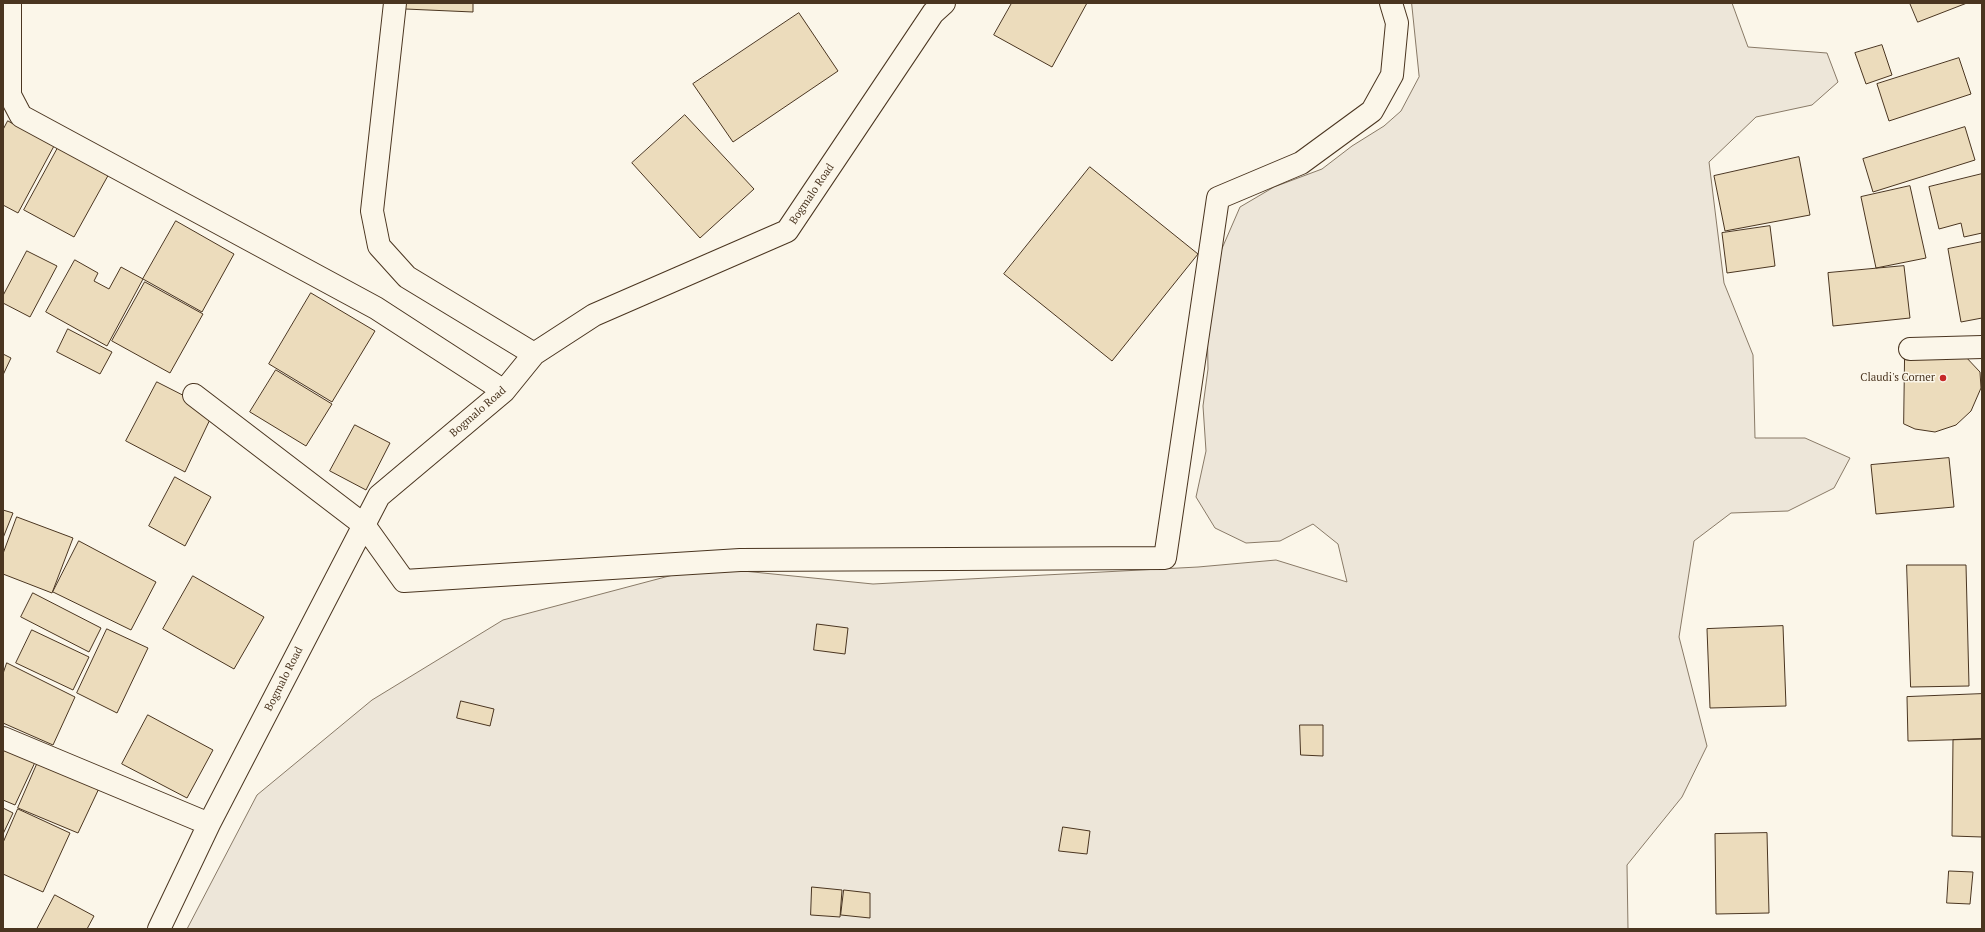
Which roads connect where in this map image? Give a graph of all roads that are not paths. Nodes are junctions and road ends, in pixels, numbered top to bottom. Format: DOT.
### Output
graph roads {
  1 [pos="10,3"];
  2 [pos="395,3"];
  3 [pos="944,3"];
  4 [pos="1391,3"];
  5 [pos="1982,346"];
  6 [pos="1910,349"];
  7 [pos="534,354"];
  8 [pos="504,391"];
  9 [pos="194,395"];
  10 [pos="364,526"];
  11 [pos="3,738"];
  12 [pos="209,824"];
  13 [pos="159,929"];
  1 -- 8 [label="street"];
  2 -- 7 [label="street"];
  3 -- 7 [label="street, Bogmalo Road"];
  4 -- 10 [label="street"];
  5 -- 6 [label="street"];
  7 -- 8 [label="street, Bogmalo Road"];
  8 -- 10 [label="street, Bogmalo Road"];
  9 -- 10 [label="street"];
  10 -- 12 [label="street, Bogmalo Road"];
  11 -- 12 [label="street"];
  12 -- 13 [label="street, Bogmalo Road"];
}
